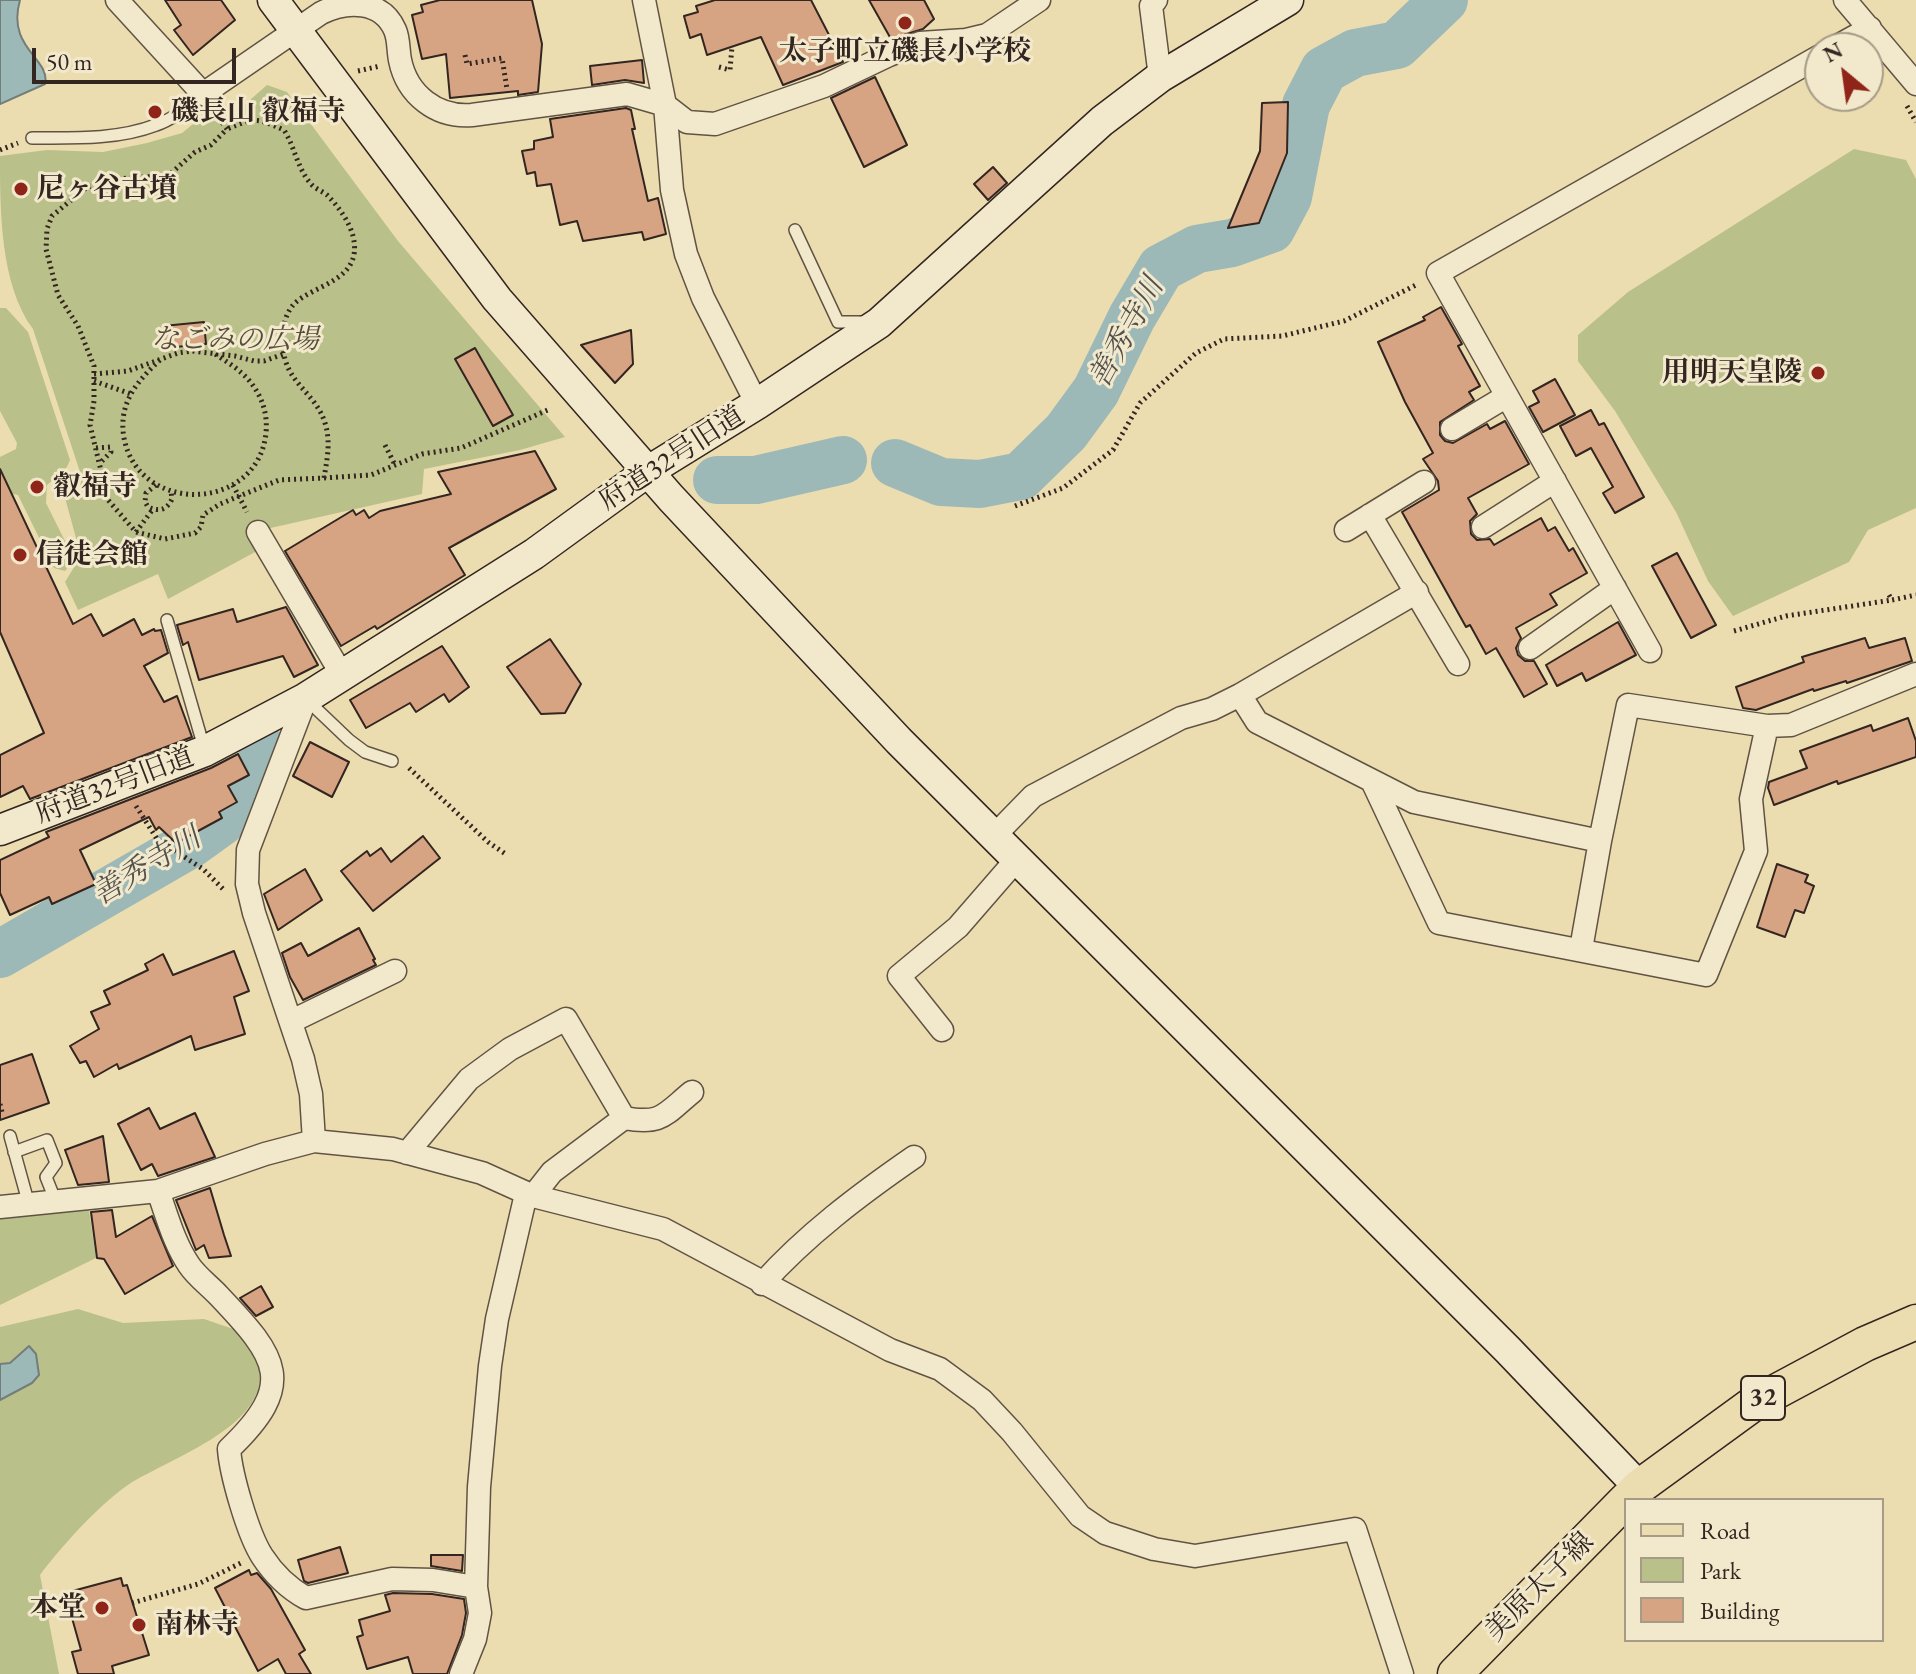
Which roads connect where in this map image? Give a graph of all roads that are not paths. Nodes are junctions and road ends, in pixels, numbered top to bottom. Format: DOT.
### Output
graph roads {
  1 [pos="117,0"];
  2 [pos="273,0"];
  3 [pos="644,0"];
  4 [pos="1039,0"];
  5 [pos="1288,0"];
  6 [pos="1845,0"];
  7 [pos="1151,2"];
  8 [pos="1870,28"];
  9 [pos="294,30"];
  10 [pos="1863,32"];
  11 [pos="1804,65"];
  12 [pos="1160,77"];
  13 [pos="1909,92"];
  14 [pos="203,94"];
  15 [pos="665,105"];
  16 [pos="32,138"];
  17 [pos="795,230"];
  18 [pos="879,323"];
  19 [pos="1507,396"];
  20 [pos="757,404"];
  21 [pos="1452,429"];
  22 [pos="647,472"];
  23 [pos="1555,481"];
  24 [pos="1424,482"];
  25 [pos="1370,515"];
  26 [pos="1483,527"];
  27 [pos="1346,530"];
  28 [pos="258,532"];
  29 [pos="1615,588"];
  30 [pos="1417,592"];
  31 [pos="167,620"];
  32 [pos="1530,648"];
  33 [pos="1650,651"];
  34 [pos="1458,664"];
  35 [pos="1916,674"];
  36 [pos="342,675"];
  37 [pos="1240,695"];
  38 [pos="306,698"];
  39 [pos="1767,726"];
  40 [pos="205,751"];
  41 [pos="397,762"];
  42 [pos="1373,783"];
  43 [pos="0,830"];
  44 [pos="994,836"];
  45 [pos="1600,841"];
  46 [pos="1017,859"];
  47 [pos="1581,949"];
  48 [pos="395,971"];
  49 [pos="292,1021"];
  50 [pos="942,1030"];
  51 [pos="692,1092"];
  52 [pos="624,1118"];
  53 [pos="10,1136"];
  54 [pos="314,1141"];
  55 [pos="14,1152"];
  56 [pos="407,1153"];
  57 [pos="914,1157"];
  58 [pos="158,1191"];
  59 [pos="530,1195"];
  60 [pos="56,1202"];
  61 [pos="29,1205"];
  62 [pos="0,1207"];
  63 [pos="762,1284"];
  64 [pos="1916,1322"];
  65 [pos="1630,1496"];
  66 [pos="1624,1502"];
  67 [pos="476,1587"];
  68 [pos="461,1674"];
  69 [pos="1402,1674"];
  70 [pos="1455,1674"];
  1 -- 14 [label="street"];
  2 -- 9 [label="street"];
  3 -- 15 [label="street"];
  4 -- 15 [label="street"];
  5 -- 12 [label="street, 府道32号旧道"];
  6 -- 8 [label="street"];
  7 -- 12 [label="street"];
  8 -- 10 [label="street"];
  8 -- 13 [label="street"];
  9 -- 14 [label="street"];
  9 -- 15 [label="street"];
  9 -- 22 [label="street"];
  11 -- 19 [label="street"];
  12 -- 18 [label="street, 府道32号旧道"];
  14 -- 16 [label="lane"];
  15 -- 20 [label="street"];
  17 -- 18 [label="lane"];
  18 -- 20 [label="street, 府道32号旧道"];
  19 -- 21 [label="street"];
  19 -- 23 [label="street"];
  20 -- 22 [label="street, 府道32号旧道"];
  22 -- 36 [label="street, 府道32号旧道"];
  22 -- 44 [label="street"];
  23 -- 26 [label="street"];
  23 -- 29 [label="street"];
  24 -- 25 [label="street"];
  25 -- 27 [label="street"];
  25 -- 30 [label="street"];
  28 -- 36 [label="street"];
  29 -- 32 [label="street"];
  29 -- 33 [label="street"];
  30 -- 34 [label="street"];
  30 -- 37 [label="street"];
  31 -- 40 [label="lane"];
  35 -- 39 [label="street"];
  36 -- 38 [label="street, 府道32号旧道"];
  37 -- 42 [label="street"];
  37 -- 44 [label="street"];
  38 -- 40 [label="street, 府道32号旧道"];
  38 -- 41 [label="lane"];
  38 -- 49 [label="street"];
  39 -- 45 [label="street"];
  39 -- 47 [label="street"];
  40 -- 43 [label="street, 府道32号旧道"];
  42 -- 45 [label="street"];
  42 -- 47 [label="street"];
  44 -- 46 [label="street"];
  45 -- 47 [label="street"];
  46 -- 50 [label="street"];
  46 -- 65 [label="street"];
  48 -- 49 [label="street"];
  49 -- 54 [label="street"];
  51 -- 52 [label="street"];
  52 -- 56 [label="street"];
  52 -- 59 [label="street"];
  53 -- 55 [label="lane"];
  54 -- 56 [label="street"];
  54 -- 58 [label="street"];
  55 -- 60 [label="lane"];
  55 -- 61 [label="lane"];
  56 -- 59 [label="street"];
  57 -- 63 [label="street"];
  58 -- 60 [label="street"];
  58 -- 67 [label="street"];
  59 -- 63 [label="street"];
  59 -- 67 [label="street"];
  60 -- 61 [label="street"];
  61 -- 62 [label="street"];
  63 -- 69 [label="street"];
  64 -- 65 [label="main road, 美原太子線 / 32"];
  66 -- 70 [label="main road, 美原太子線 / 32"];
  67 -- 68 [label="street"];
}
